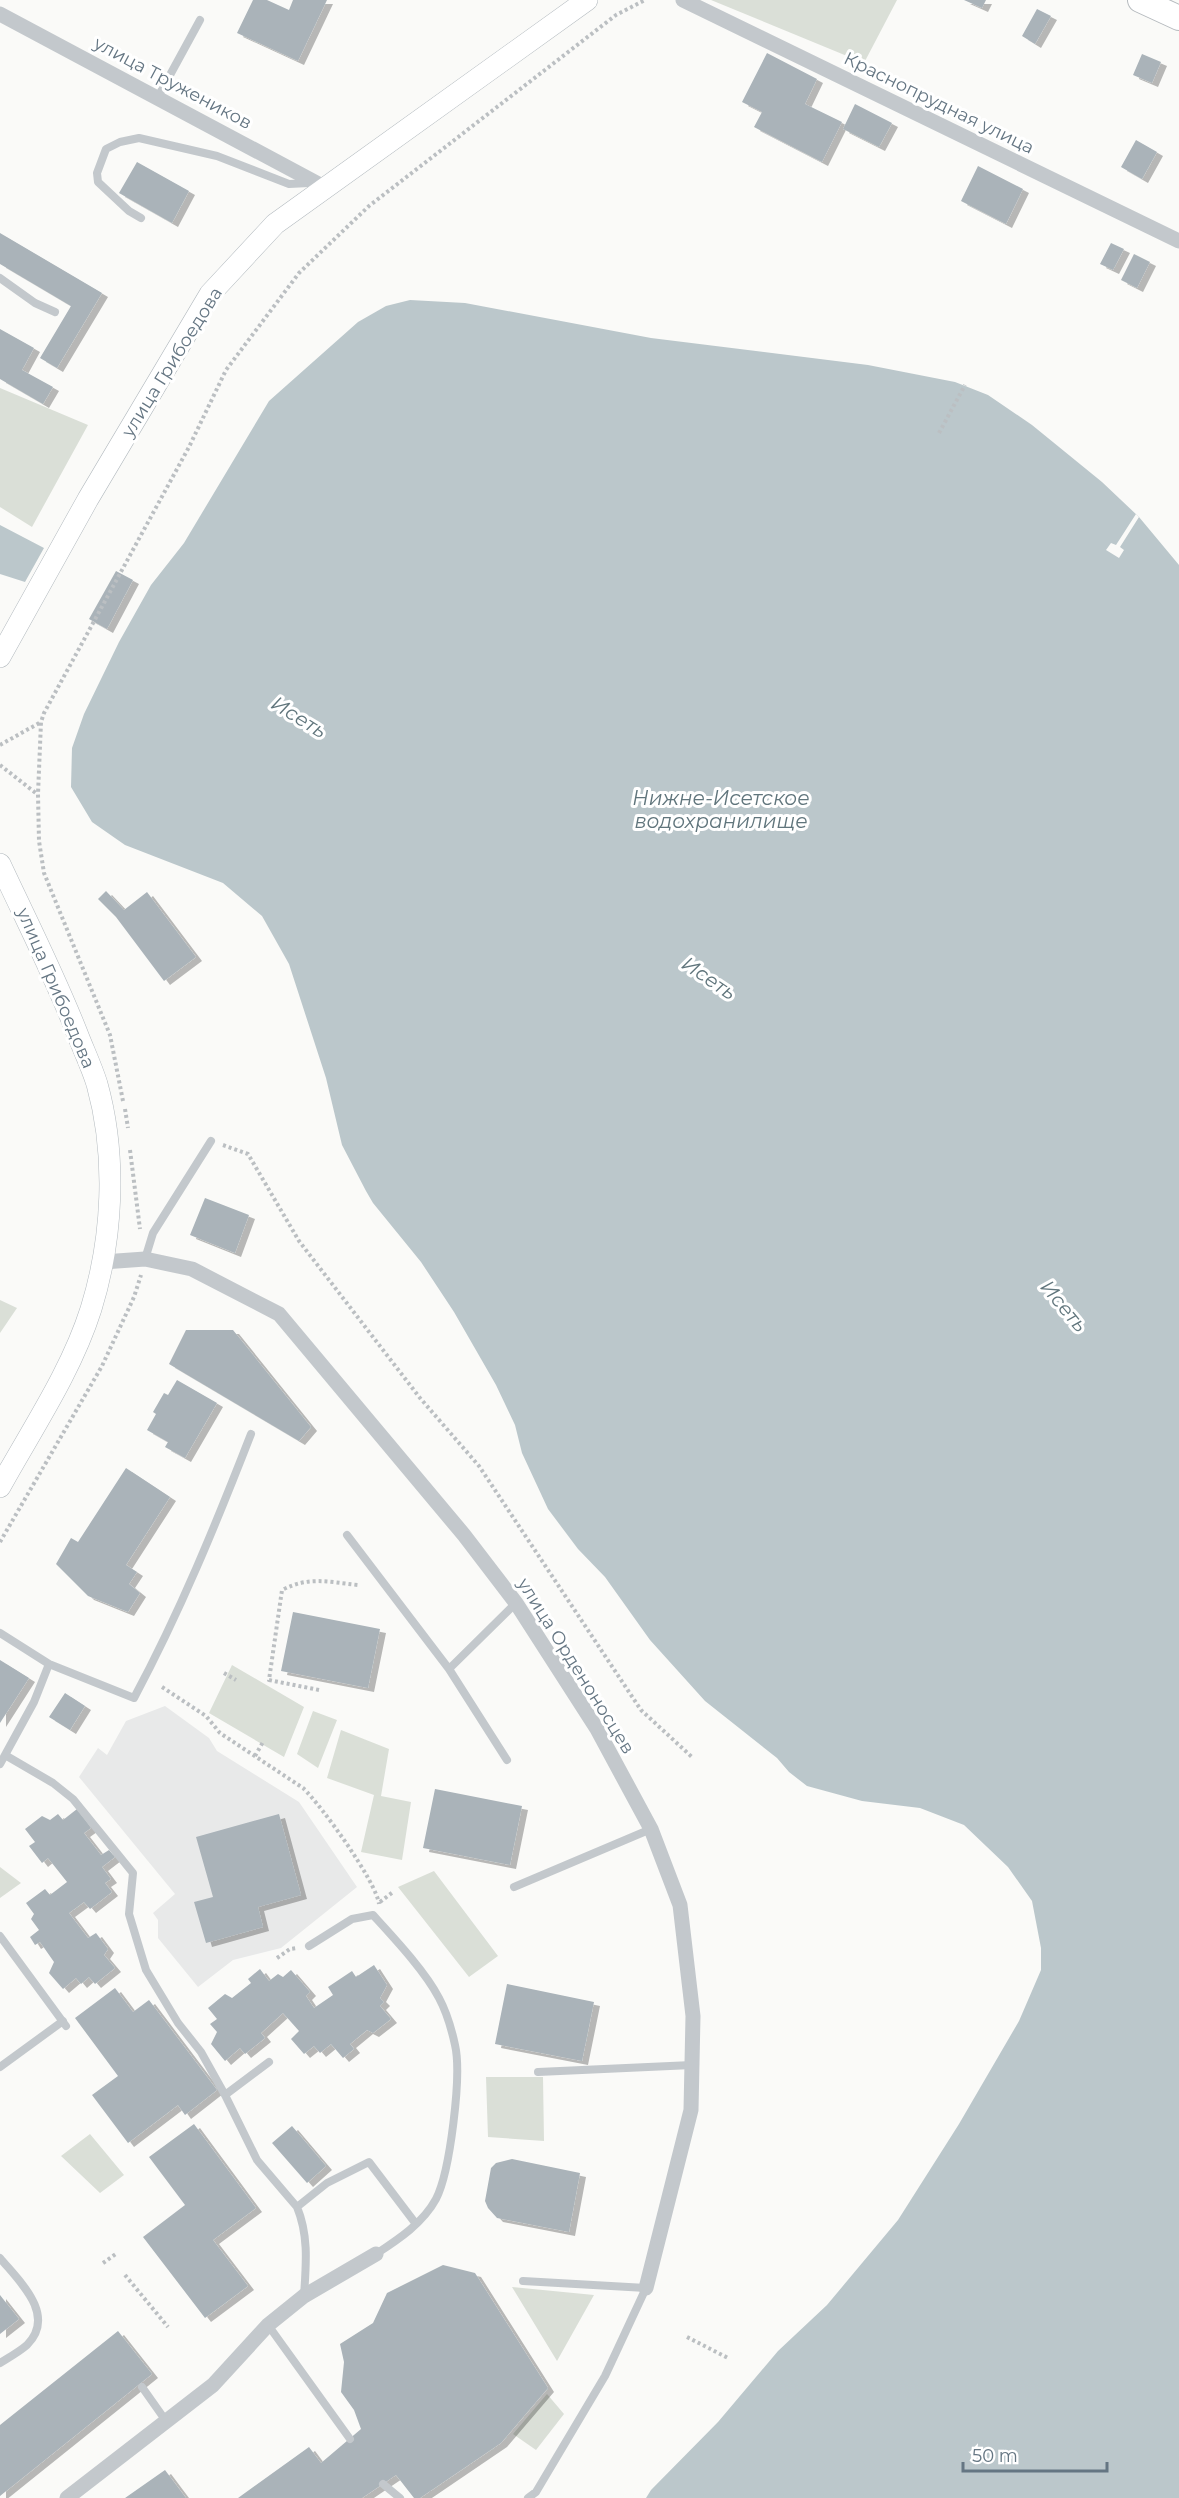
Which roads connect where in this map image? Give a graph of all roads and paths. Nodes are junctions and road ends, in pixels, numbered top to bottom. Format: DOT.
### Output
graph roads {
  1 [pos="587,0"];
  2 [pos="645,0"];
  3 [pos="683,0"];
  4 [pos="1140,0"];
  5 [pos="0,14"];
  6 [pos="1179,18"];
  7 [pos="200,20"];
  8 [pos="158,97"];
  9 [pos="321,185"];
  10 [pos="141,218"];
  11 [pos="1179,242"];
  12 [pos="0,278"];
  13 [pos="54,312"];
  14 [pos="964,386"];
  15 [pos="939,433"];
  16 [pos="83,642"];
  17 [pos="0,657"];
  18 [pos="41,722"];
  19 [pos="0,745"];
  20 [pos="0,765"];
  21 [pos="38,794"];
  22 [pos="0,864"];
  23 [pos="211,1140"];
  24 [pos="145,1259"];
  25 [pos="103,1262"];
  26 [pos="251,1434"];
  27 [pos="0,1487"];
  28 [pos="347,1535"];
  29 [pos="358,1585"];
  30 [pos="516,1603"];
  31 [pos="0,1634"];
  32 [pos="49,1664"];
  33 [pos="449,1669"];
  34 [pos="224,1673"];
  35 [pos="236,1680"];
  36 [pos="162,1687"];
  37 [pos="319,1690"];
  38 [pos="263,1742"];
  39 [pos="5,1755"];
  40 [pos="255,1756"];
  41 [pos="693,1758"];
  42 [pos="507,1760"];
  43 [pos="0,1764"];
  44 [pos="651,1829"];
  45 [pos="514,1887"];
  46 [pos="393,1892"];
  47 [pos="380,1902"];
  48 [pos="373,1915"];
  49 [pos="0,1936"];
  50 [pos="309,1946"];
  51 [pos="290,1949"];
  52 [pos="277,1958"];
  53 [pos="269,2062"];
  54 [pos="692,2065"];
  55 [pos="0,2067"];
  56 [pos="538,2072"];
  57 [pos="225,2095"];
  58 [pos="297,2207"];
  59 [pos="416,2224"];
  60 [pos="117,2253"];
  61 [pos="376,2254"];
  62 [pos="0,2258"];
  63 [pos="103,2263"];
  64 [pos="125,2276"];
  65 [pos="523,2281"];
  66 [pos="646,2288"];
  67 [pos="304,2296"];
  68 [pos="268,2325"];
  69 [pos="168,2327"];
  70 [pos="687,2337"];
  71 [pos="728,2358"];
  72 [pos="0,2363"];
  73 [pos="142,2387"];
  74 [pos="166,2421"];
  75 [pos="350,2439"];
  76 [pos="383,2484"];
  77 [pos="69,2497"];
  78 [pos="400,2498"];
  79 [pos="528,2498"];
  1 -- 9 [label="main road, улица Грибоедова"];
  2 -- 16 [label="path"];
  3 -- 11 [label="street, Краснопрудная улица"];
  4 -- 6 [label="main road"];
  5 -- 8 [label="street, улица Тружеников"];
  7 -- 8 [label="lane"];
  8 -- 9 [label="street, улица Тружеников"];
  9 -- 10 [label="lane"];
  9 -- 17 [label="main road, улица Грибоедова"];
  12 -- 13 [label="lane"];
  14 -- 15 [label="path"];
  18 -- 19 [label="path"];
  20 -- 21 [label="path"];
  22 -- 25 [label="main road, улица Грибоедова"];
  23 -- 24 [label="lane"];
  23 -- 41 [label="path"];
  24 -- 25 [label="street, улица Орденоносцев"];
  24 -- 30 [label="street, улица Орденоносцев"];
  25 -- 27 [label="main road, улица Грибоедова"];
  26 -- 32 [label="lane"];
  28 -- 33 [label="lane"];
  29 -- 37 [label="path"];
  30 -- 33 [label="lane"];
  30 -- 44 [label="street, улица Орденоносцев"];
  31 -- 32 [label="lane"];
  32 -- 39 [label="lane"];
  33 -- 42 [label="lane"];
  34 -- 35 [label="path"];
  36 -- 40 [label="path"];
  38 -- 40 [label="path"];
  39 -- 43 [label="lane"];
  39 -- 57 [label="lane"];
  40 -- 47 [label="path"];
  44 -- 45 [label="lane"];
  44 -- 54 [label="street, улица Орденоносцев"];
  46 -- 47 [label="path"];
  47 -- 48 [label="path"];
  48 -- 50 [label="lane"];
  48 -- 59 [label="lane"];
  49 -- 55 [label="lane"];
  51 -- 52 [label="path"];
  53 -- 57 [label="lane"];
  54 -- 56 [label="lane"];
  54 -- 66 [label="street, улица Орденоносцев"];
  57 -- 58 [label="lane"];
  58 -- 59 [label="lane"];
  58 -- 67 [label="lane"];
  59 -- 61 [label="lane"];
  60 -- 63 [label="path"];
  61 -- 67 [label="street"];
  62 -- 72 [label="lane"];
  64 -- 69 [label="path"];
  65 -- 66 [label="lane"];
  66 -- 79 [label="lane"];
  67 -- 68 [label="street"];
  68 -- 74 [label="street"];
  68 -- 75 [label="lane"];
  70 -- 71 [label="path"];
  73 -- 74 [label="lane"];
  74 -- 77 [label="street"];
  76 -- 78 [label="lane"];
}
